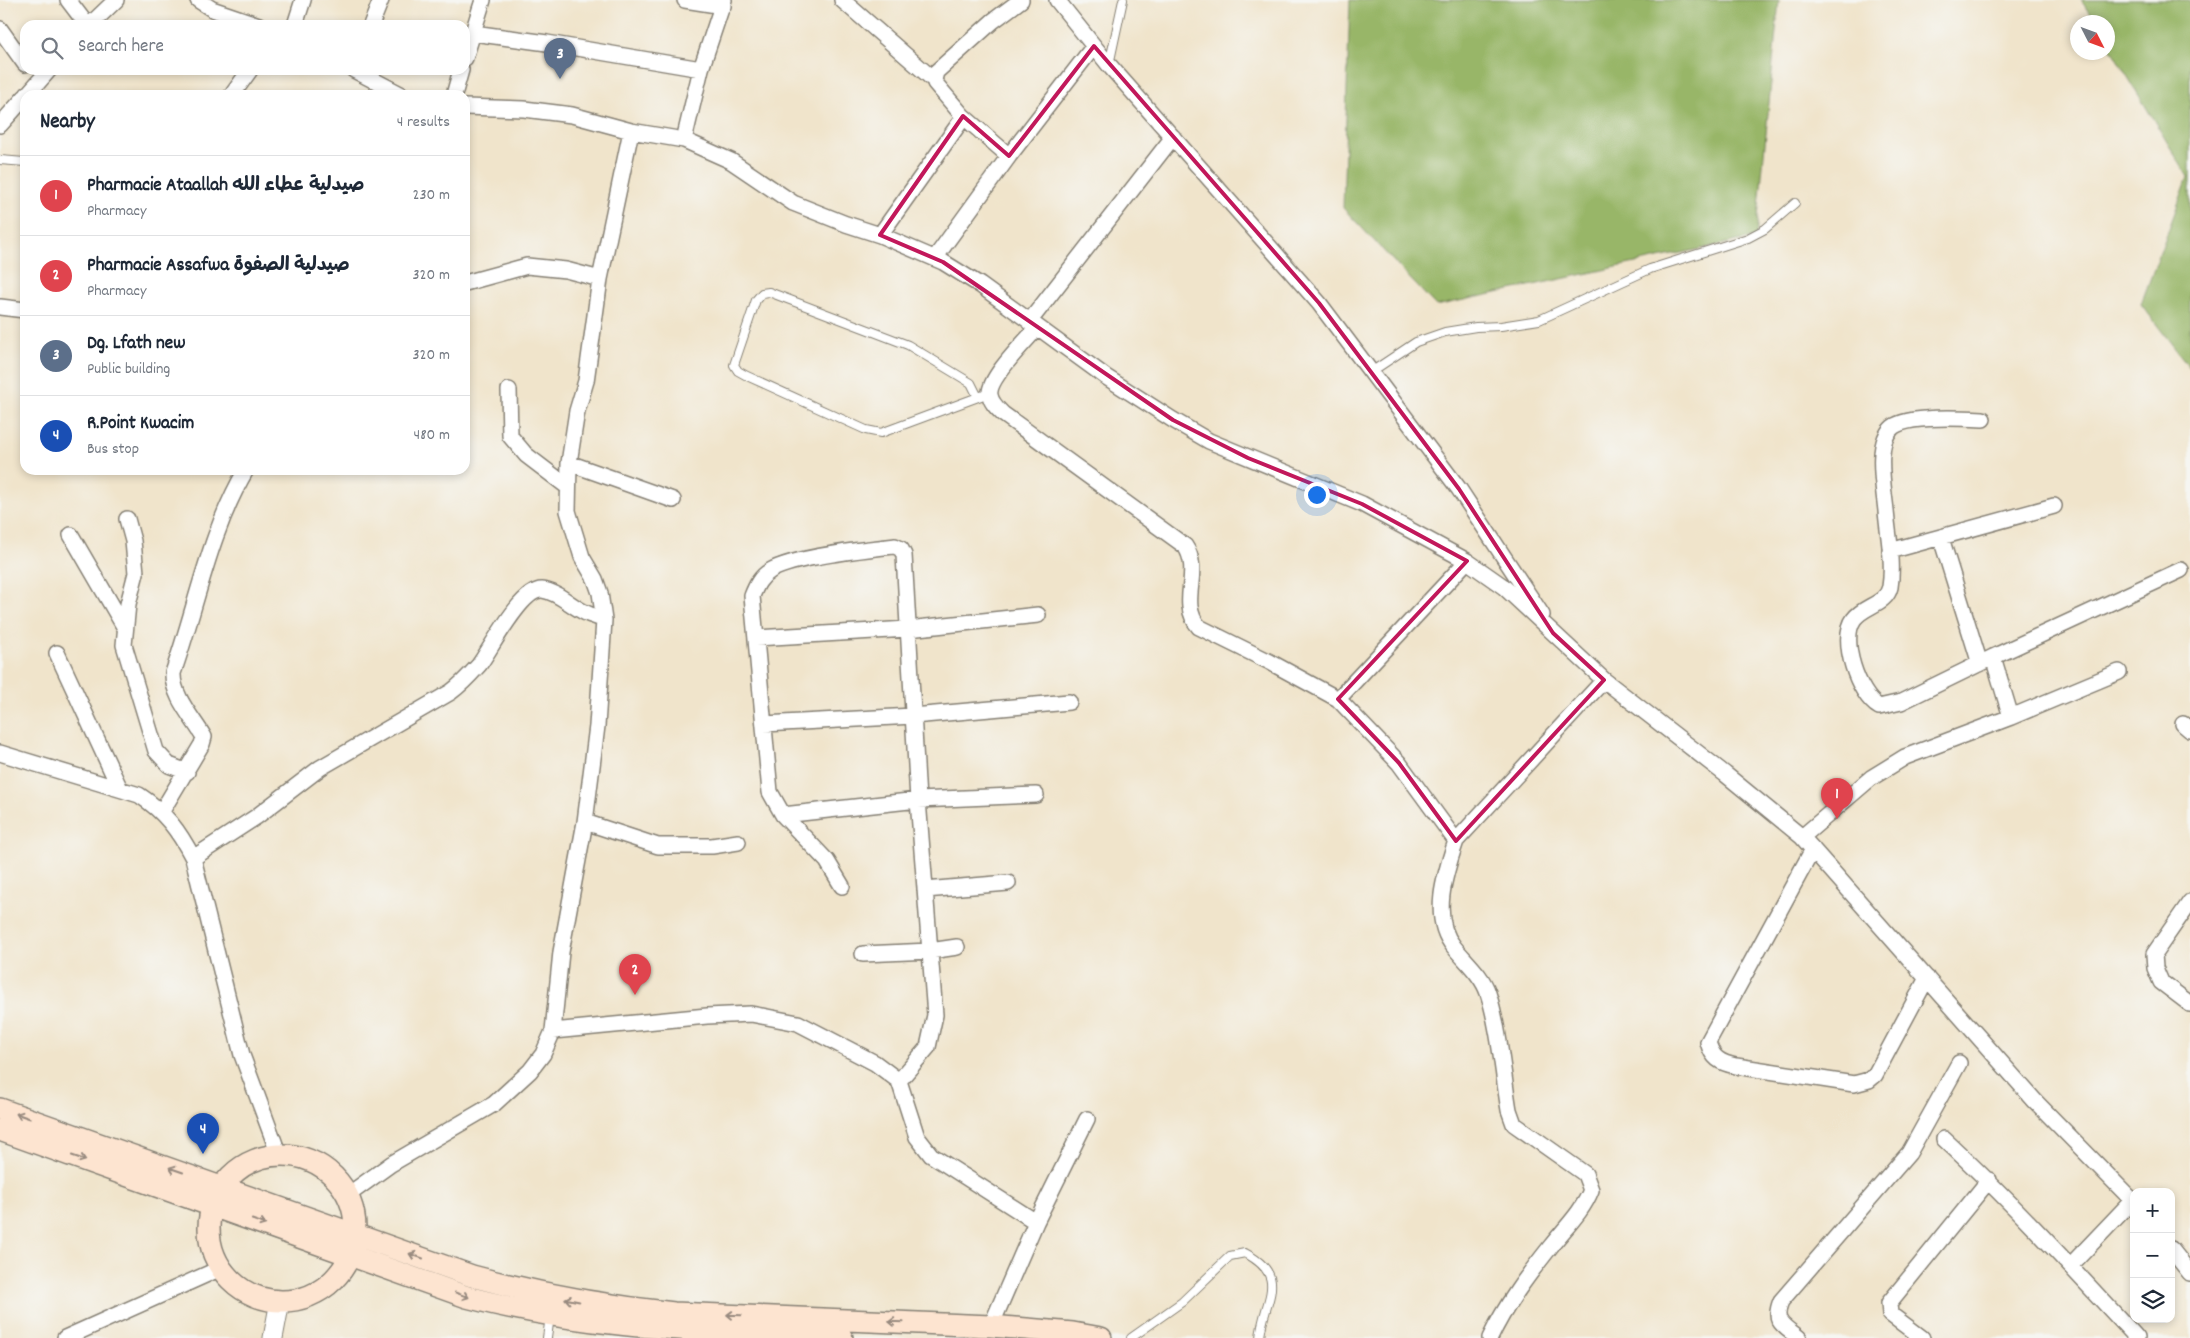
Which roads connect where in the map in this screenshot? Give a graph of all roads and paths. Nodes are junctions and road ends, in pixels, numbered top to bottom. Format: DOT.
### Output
graph roads {
  1 [pos="68,0"];
  2 [pos="116,0"];
  3 [pos="198,0"];
  4 [pos="303,0"];
  5 [pos="381,0"];
  6 [pos="483,0"];
  7 [pos="685,0"];
  8 [pos="842,0"];
  9 [pos="1021,0"];
  10 [pos="1058,0"];
  11 [pos="1123,0"];
  12 [pos="724,3"];
  13 [pos="219,5"];
  14 [pos="85,20"];
  15 [pos="94,20"];
  16 [pos="249,20"];
  17 [pos="297,20"];
  18 [pos="374,20"];
  19 [pos="0,28"];
  20 [pos="473,33"];
  21 [pos="470,42"];
  22 [pos="1094,46"];
  23 [pos="20,57"];
  24 [pos="1109,65"];
  25 [pos="701,69"];
  26 [pos="38,75"];
  27 [pos="246,75"];
  28 [pos="364,75"];
  29 [pos="460,75"];
  30 [pos="934,80"];
  31 [pos="30,90"];
  32 [pos="236,90"];
  33 [pos="392,90"];
  34 [pos="456,90"];
  35 [pos="20,103"];
  36 [pos="470,107"];
  37 [pos="963,116"];
  38 [pos="0,125"];
  39 [pos="631,131"];
  40 [pos="1173,137"];
  41 [pos="684,140"];
  42 [pos="1009,156"];
  43 [pos="0,160"];
  44 [pos="20,162"];
  45 [pos="1795,203"];
  46 [pos="880,235"];
  47 [pos="935,258"];
  48 [pos="600,279"];
  49 [pos="470,282"];
  50 [pos="0,307"];
  51 [pos="20,309"];
  52 [pos="1033,325"];
  53 [pos="1371,372"];
  54 [pos="509,390"];
  55 [pos="983,395"];
  56 [pos="1983,419"];
  57 [pos="569,463"];
  58 [pos="243,475"];
  59 [pos="568,486"];
  60 [pos="673,500"];
  61 [pos="2054,506"];
  62 [pos="127,519"];
  63 [pos="71,535"];
  64 [pos="1941,538"];
  65 [pos="1890,551"];
  66 [pos="1467,561"];
  67 [pos="2181,570"];
  68 [pos="1038,615"];
  69 [pos="604,620"];
  70 [pos="125,628"];
  71 [pos="908,629"];
  72 [pos="1553,633"];
  73 [pos="756,638"];
  74 [pos="57,653"];
  75 [pos="1986,661"];
  76 [pos="2119,672"];
  77 [pos="1604,680"];
  78 [pos="1338,699"];
  79 [pos="1068,702"];
  80 [pos="913,716"];
  81 [pos="2011,717"];
  82 [pos="764,724"];
  83 [pos="0,753"];
  84 [pos="186,772"];
  85 [pos="120,789"];
  86 [pos="1036,795"];
  87 [pos="918,800"];
  88 [pos="162,811"];
  89 [pos="783,814"];
  90 [pos="584,822"];
  91 [pos="1802,837"];
  92 [pos="738,842"];
  93 [pos="1456,842"];
  94 [pos="1813,849"];
  95 [pos="194,858"];
  96 [pos="1008,883"];
  97 [pos="842,886"];
  98 [pos="925,890"];
  99 [pos="2190,902"];
  100 [pos="957,947"];
  101 [pos="930,951"];
  102 [pos="863,954"];
  103 [pos="1927,978"];
  104 [pos="2190,1004"];
  105 [pos="553,1031"];
  106 [pos="1960,1063"];
  107 [pos="899,1081"];
  108 [pos="0,1108"];
  109 [pos="1087,1119"];
  110 [pos="0,1130"];
  111 [pos="1944,1139"];
  112 [pos="279,1155"];
  113 [pos="1989,1180"];
  114 [pos="222,1186"];
  115 [pos="348,1195"];
  116 [pos="2130,1198"];
  117 [pos="2130,1204"];
  118 [pos="213,1206"];
  119 [pos="1036,1222"];
  120 [pos="353,1244"];
  121 [pos="2175,1254"];
  122 [pos="2071,1265"];
  123 [pos="221,1268"];
  124 [pos="2190,1273"];
  125 [pos="280,1301"];
  126 [pos="550,1316"];
  127 [pos="991,1326"];
  128 [pos="64,1338"];
  129 [pos="272,1338"];
  130 [pos="547,1338"];
  131 [pos="842,1338"];
  132 [pos="1101,1338"];
  133 [pos="1131,1338"];
  134 [pos="1260,1338"];
  135 [pos="1490,1338"];
  136 [pos="1800,1338"];
  137 [pos="1922,1338"];
  138 [pos="2137,1338"];
  1 -- 14 [label="street"];
  2 -- 15 [label="street"];
  3 -- 13 [label="street"];
  4 -- 17 [label="street"];
  5 -- 18 [label="street"];
  6 -- 20 [label="street"];
  7 -- 12 [label="street"];
  8 -- 30 [label="street"];
  9 -- 30 [label="street"];
  10 -- 22 [label="street"];
  11 -- 24 [label="lane"];
  12 -- 25 [label="street"];
  13 -- 16 [label="street"];
  19 -- 23 [label="street"];
  20 -- 21 [label="street"];
  20 -- 25 [label="street"];
  22 -- 24 [label="street"];
  22 -- 42 [label="street"];
  24 -- 40 [label="street"];
  25 -- 41 [label="street"];
  26 -- 31 [label="street"];
  27 -- 32 [label="street"];
  28 -- 33 [label="street"];
  29 -- 34 [label="street"];
  30 -- 37 [label="street"];
  35 -- 38 [label="street"];
  36 -- 39 [label="street"];
  37 -- 42 [label="street"];
  37 -- 46 [label="street"];
  39 -- 41 [label="street"];
  39 -- 48 [label="street"];
  40 -- 52 [label="street"];
  40 -- 53 [label="street"];
  41 -- 46 [label="street"];
  42 -- 47 [label="street"];
  43 -- 44 [label="lane"];
  45 -- 53 [label="lane"];
  46 -- 47 [label="street"];
  47 -- 52 [label="street"];
  48 -- 49 [label="street"];
  48 -- 57 [label="street"];
  50 -- 51 [label="street"];
  52 -- 55 [label="street"];
  52 -- 66 [label="street"];
  53 -- 72 [label="street"];
  54 -- 59 [label="street"];
  55 -- 55 [label="lane"];
  55 -- 78 [label="street"];
  56 -- 65 [label="street"];
  57 -- 59 [label="street"];
  57 -- 60 [label="street"];
  58 -- 84 [label="street"];
  59 -- 69 [label="street"];
  61 -- 64 [label="street"];
  62 -- 70 [label="street"];
  63 -- 70 [label="street"];
  64 -- 65 [label="street"];
  64 -- 75 [label="street"];
  65 -- 75 [label="street"];
  66 -- 72 [label="street"];
  66 -- 78 [label="street"];
  67 -- 75 [label="street"];
  68 -- 71 [label="street"];
  69 -- 90 [label="street"];
  69 -- 95 [label="street"];
  70 -- 84 [label="street"];
  71 -- 73 [label="street"];
  71 -- 73 [label="street"];
  71 -- 80 [label="street"];
  72 -- 77 [label="street"];
  73 -- 82 [label="street"];
  74 -- 85 [label="street"];
  75 -- 81 [label="street"];
  76 -- 81 [label="street"];
  77 -- 91 [label="street"];
  77 -- 93 [label="street"];
  78 -- 93 [label="street"];
  79 -- 80 [label="street"];
  80 -- 82 [label="street"];
  80 -- 87 [label="street"];
  81 -- 91 [label="street"];
  82 -- 89 [label="street"];
  83 -- 85 [label="street"];
  84 -- 88 [label="street"];
  85 -- 88 [label="street"];
  86 -- 87 [label="street"];
  87 -- 89 [label="street"];
  87 -- 98 [label="street"];
  88 -- 95 [label="street"];
  89 -- 97 [label="street"];
  90 -- 92 [label="street"];
  90 -- 105 [label="street"];
  91 -- 94 [label="street"];
  93 -- 135 [label="street"];
  94 -- 103 [label="street"];
  94 -- 103 [label="street"];
  95 -- 112 [label="street"];
  96 -- 98 [label="street"];
  98 -- 101 [label="street"];
  99 -- 104 [label="street"];
  100 -- 101 [label="street"];
  101 -- 102 [label="street"];
  101 -- 107 [label="street"];
  103 -- 116 [label="street"];
  105 -- 107 [label="street"];
  105 -- 115 [label="street"];
  106 -- 136 [label="street"];
  107 -- 119 [label="street"];
  114 -- 108 [label="main road, one-way"];
  109 -- 119 [label="street"];
  110 -- 118 [label="main road, one-way"];
  111 -- 113 [label="street"];
  112 -- 114 [label="main road"];
  112 -- 115 [label="main road"];
  113 -- 122 [label="street"];
  113 -- 137 [label="street"];
  114 -- 118 [label="main road"];
  114 -- 120 [label="main road"];
  115 -- 120 [label="main road"];
  117 -- 122 [label="street"];
  118 -- 120 [label="main road, one-way"];
  118 -- 123 [label="main road"];
  119 -- 127 [label="street"];
  120 -- 125 [label="main road"];
  120 -- 126 [label="main road, one-way"];
  127 -- 120 [label="main road, one-way"];
  121 -- 124 [label="street"];
  122 -- 138 [label="street"];
  123 -- 125 [label="main road"];
  123 -- 128 [label="street"];
  125 -- 129 [label="street"];
  126 -- 130 [label="lane"];
  126 -- 131 [label="main road"];
  127 -- 132 [label="main road"];
  133 -- 134 [label="lane"];
}
